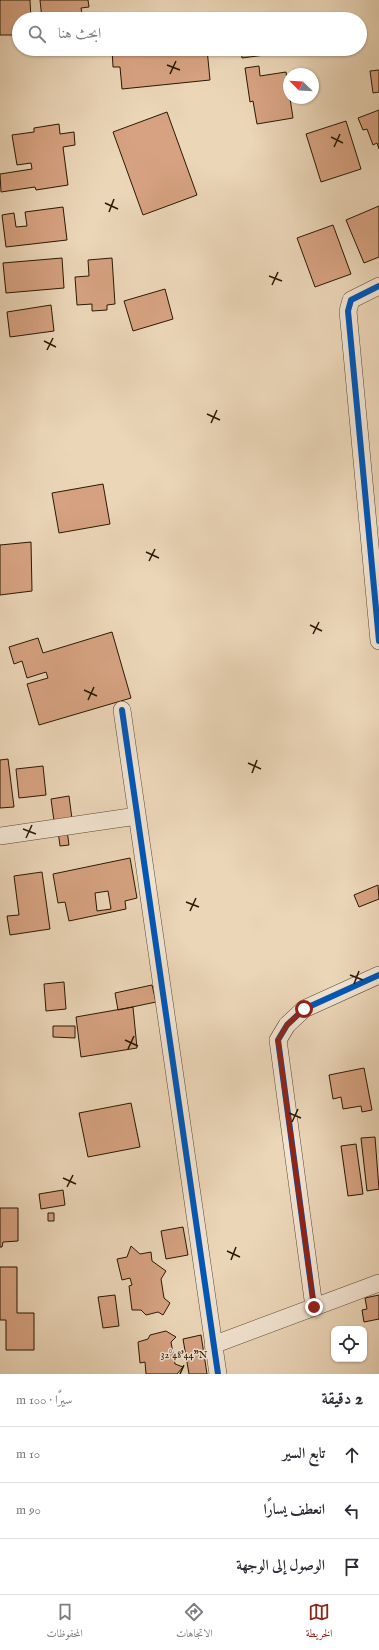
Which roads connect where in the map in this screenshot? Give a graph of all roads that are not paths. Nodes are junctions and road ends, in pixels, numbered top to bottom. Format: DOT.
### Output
graph roads {
  1 [pos="379,286"];
  2 [pos="379,641"];
  3 [pos="122,710"];
  4 [pos="137,816"];
  5 [pos="0,836"];
  6 [pos="379,975"];
  7 [pos="379,1283"];
  8 [pos="314,1307"];
  9 [pos="213,1344"];
  10 [pos="218,1374"];
  1 -- 2 [label="street"];
  3 -- 4 [label="street"];
  4 -- 5 [label="street"];
  4 -- 9 [label="street"];
  6 -- 8 [label="street"];
  7 -- 8 [label="street"];
  8 -- 9 [label="street"];
  9 -- 10 [label="street"];
}
